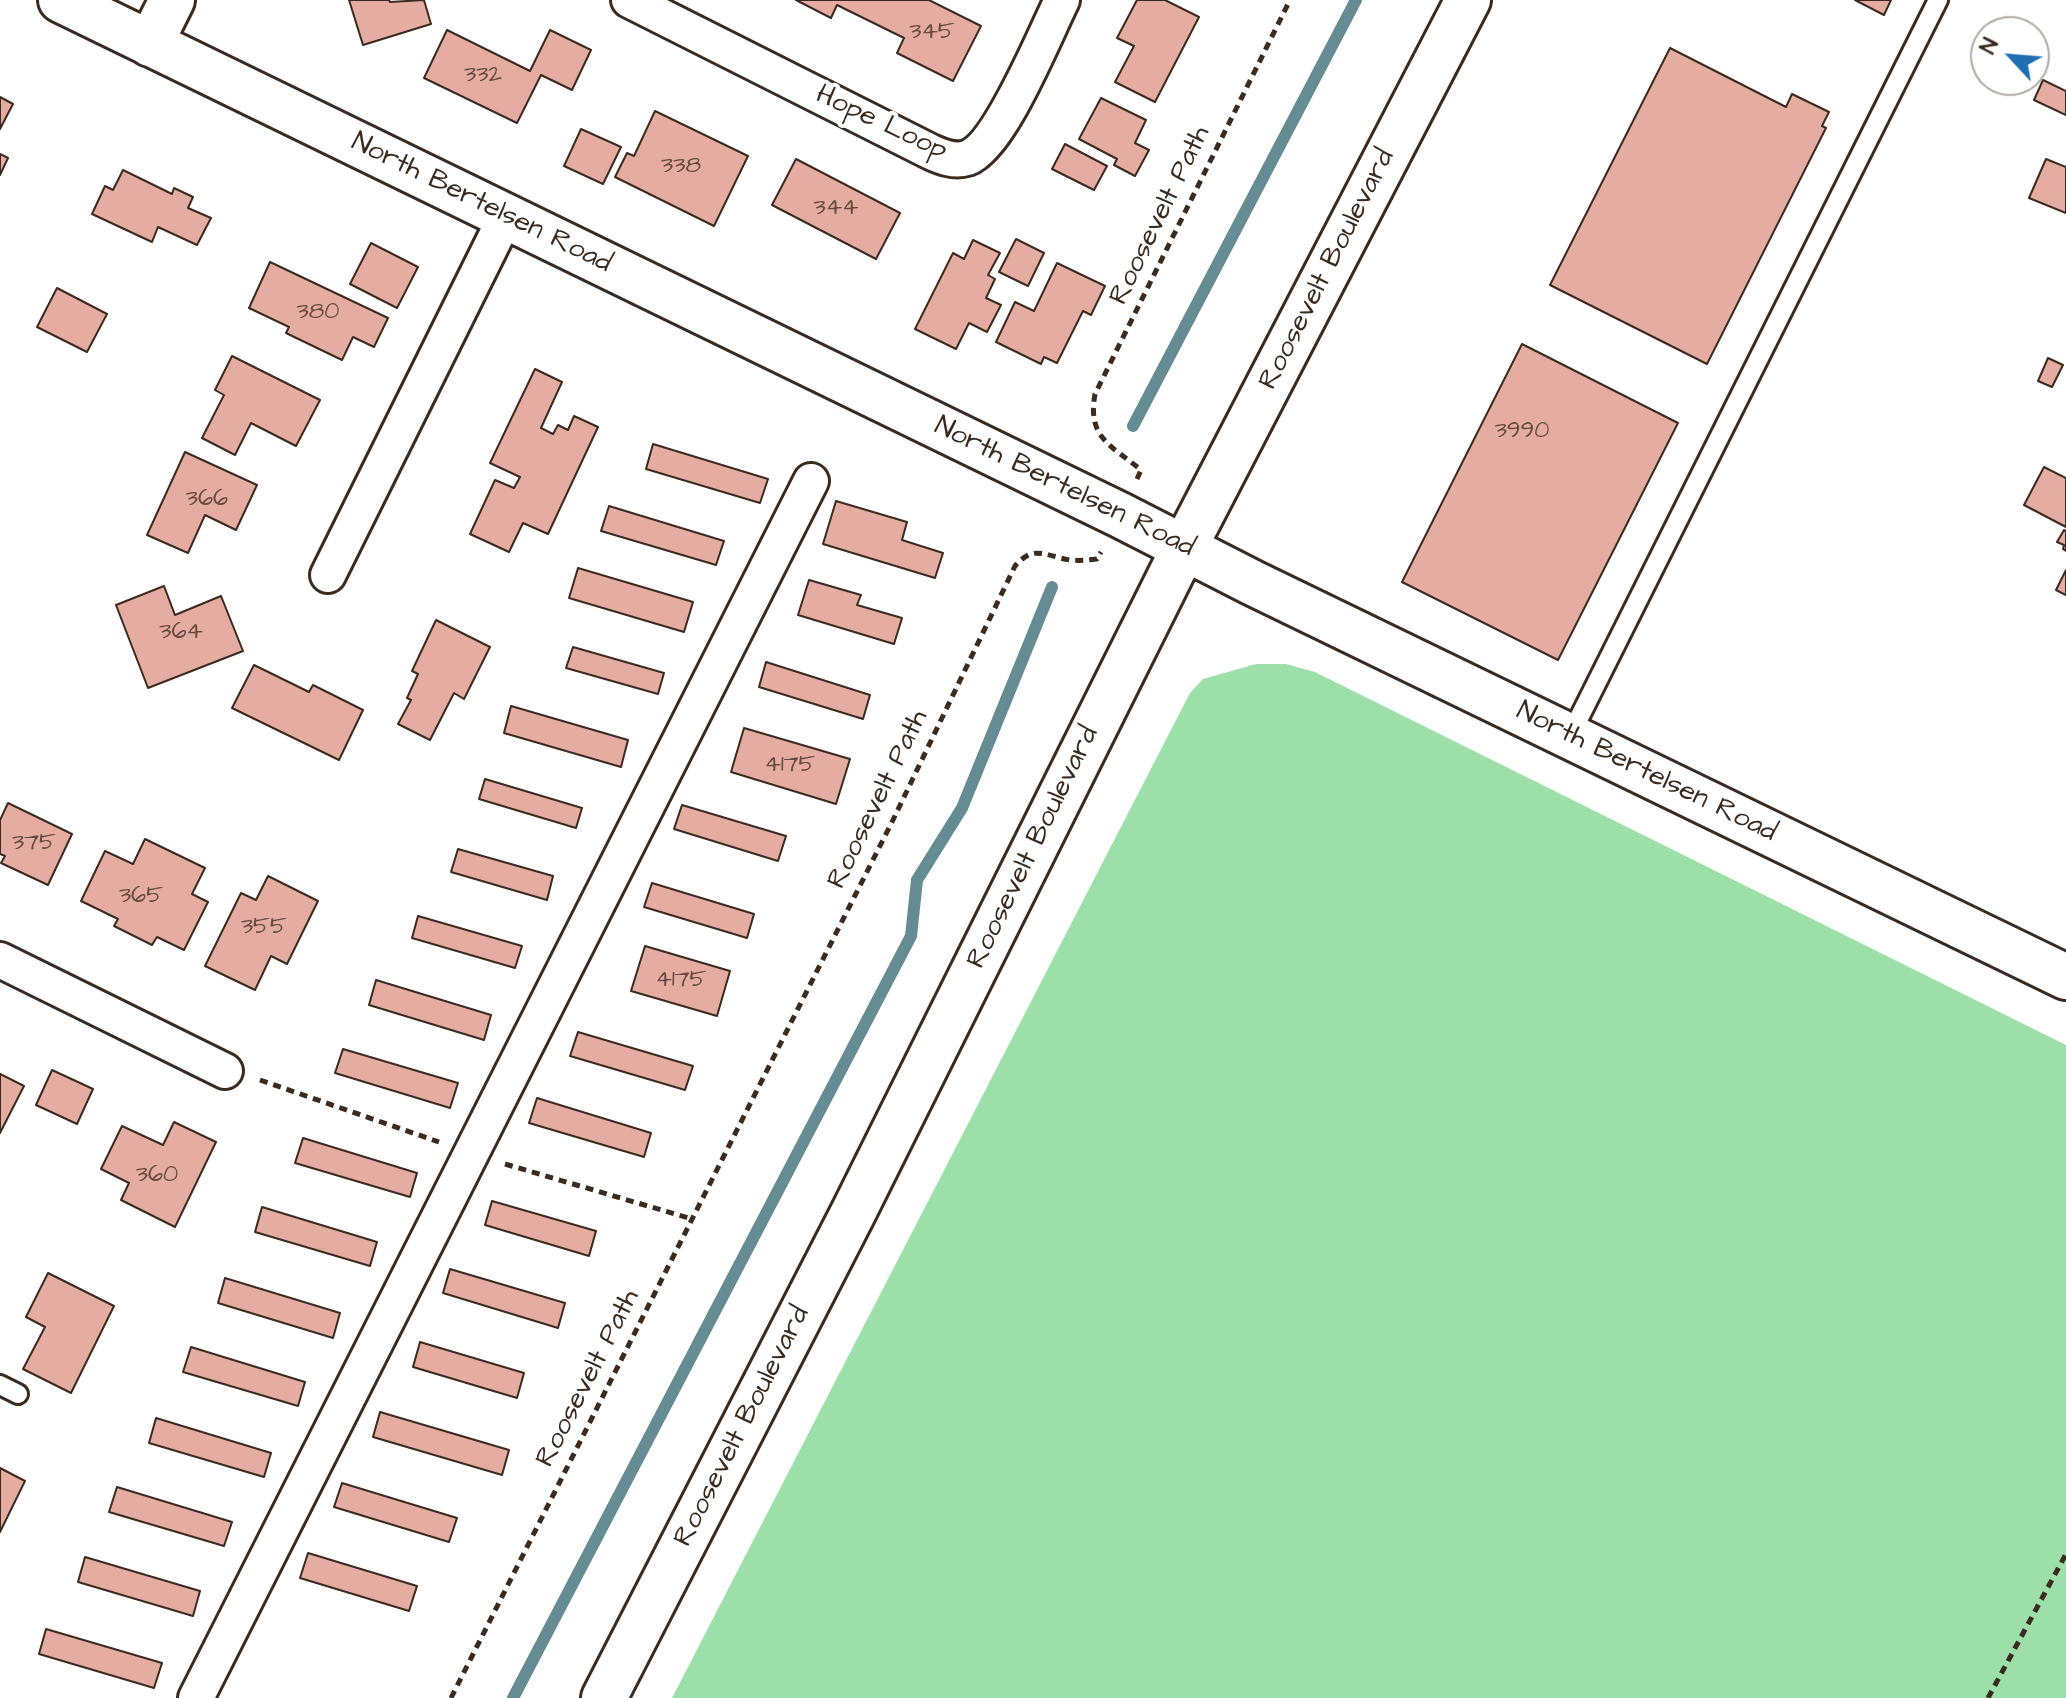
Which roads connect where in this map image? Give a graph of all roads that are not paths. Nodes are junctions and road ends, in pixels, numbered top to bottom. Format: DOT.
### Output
graph roads {
  1 [pos="61,0"];
  2 [pos="172,0"];
  3 [pos="629,0"];
  4 [pos="1062,0"];
  5 [pos="1468,0"];
  6 [pos="1938,0"];
  7 [pos="150,44"];
  8 [pos="506,216"];
  9 [pos="811,481"];
  10 [pos="1184,548"];
  11 [pos="328,575"];
  12 [pos="1570,736"];
  13 [pos="0,960"];
  14 [pos="2064,971"];
  15 [pos="225,1071"];
  16 [pos="0,1385"];
  17 [pos="18,1394"];
  18 [pos="196,1698"];
  19 [pos="604,1698"];
  1 -- 7 [label="street, North Bertelsen Road"];
  2 -- 7 [label="street"];
  3 -- 4 [label="street, Hope Loop"];
  5 -- 10 [label="street, Roosevelt Boulevard"];
  6 -- 12 [label="lane"];
  7 -- 8 [label="street, North Bertelsen Road"];
  8 -- 10 [label="street, North Bertelsen Road"];
  8 -- 11 [label="street"];
  9 -- 18 [label="street"];
  10 -- 12 [label="street, North Bertelsen Road"];
  10 -- 19 [label="street, Roosevelt Boulevard"];
  12 -- 14 [label="street, North Bertelsen Road"];
  13 -- 15 [label="street"];
  16 -- 17 [label="lane"];
}
